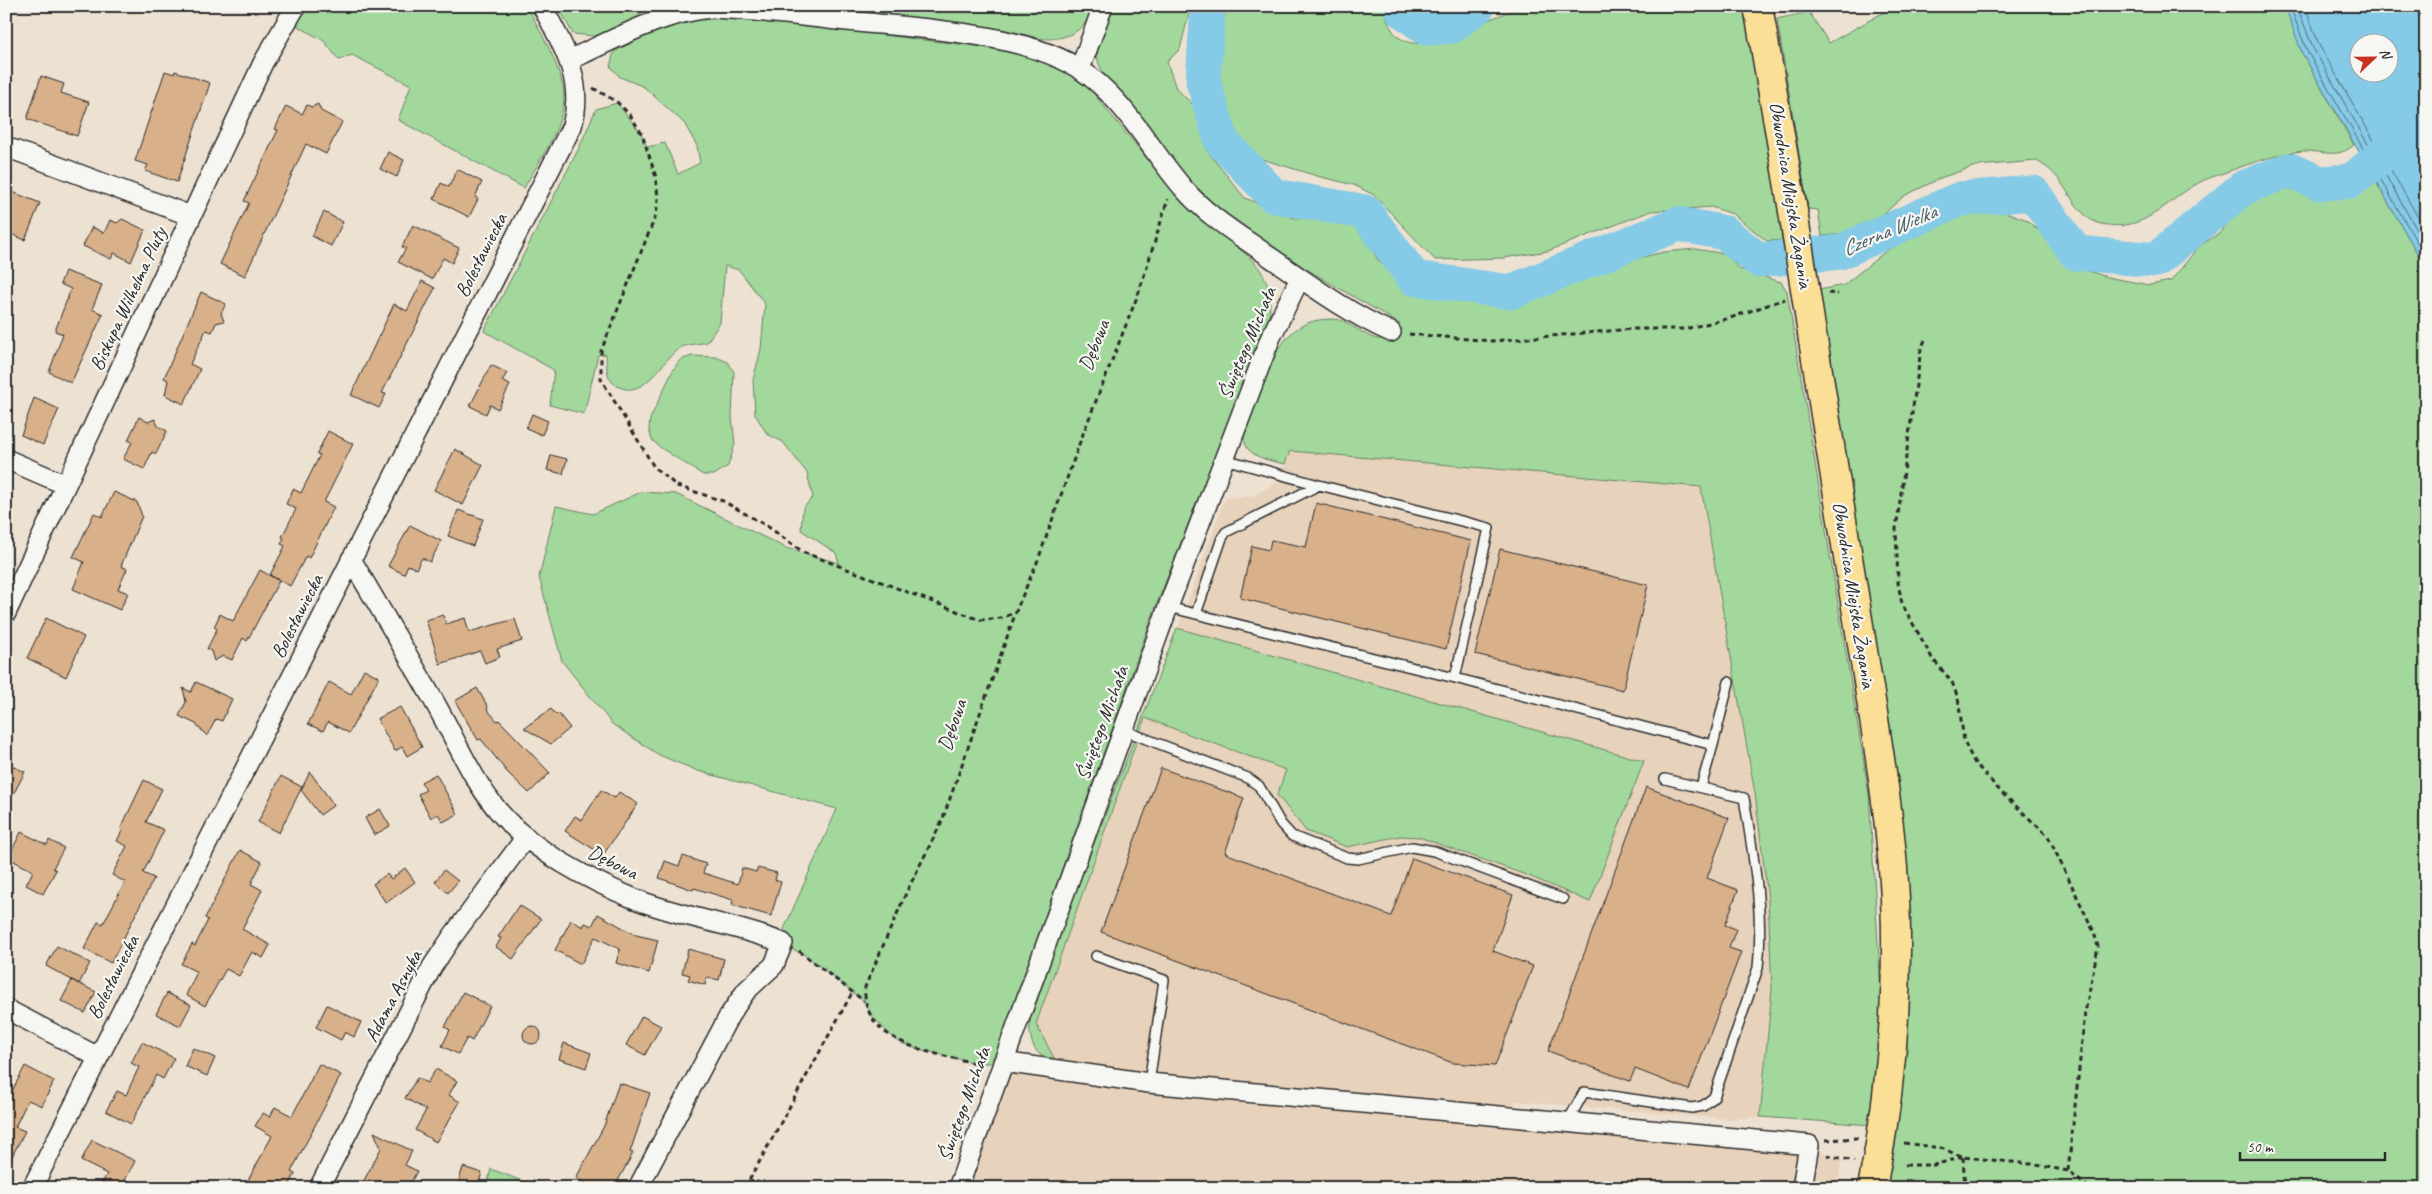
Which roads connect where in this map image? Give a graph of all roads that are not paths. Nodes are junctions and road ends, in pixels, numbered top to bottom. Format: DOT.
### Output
graph roads {
  1 [pos="296,6"];
  2 [pos="542,6"];
  3 [pos="1103,6"];
  4 [pos="1758,6"];
  5 [pos="569,60"];
  6 [pos="1080,69"];
  7 [pos="6,148"];
  8 [pos="191,216"];
  9 [pos="1300,278"];
  10 [pos="1391,332"];
  11 [pos="6,458"];
  12 [pos="1224,459"];
  13 [pos="66,485"];
  14 [pos="1319,485"];
  15 [pos="351,559"];
  16 [pos="1168,607"];
  17 [pos="6,613"];
  18 [pos="1196,614"];
  19 [pos="1455,678"];
  20 [pos="1729,682"];
  21 [pos="1123,730"];
  22 [pos="1713,745"];
  23 [pos="1665,779"];
  24 [pos="1701,787"];
  25 [pos="526,837"];
  26 [pos="1563,899"];
  27 [pos="1096,956"];
  28 [pos="6,1009"];
  29 [pos="98,1057"];
  30 [pos="1003,1062"];
  31 [pos="1150,1082"];
  32 [pos="1568,1121"];
  33 [pos="32,1188"];
  34 [pos="319,1188"];
  35 [pos="638,1188"];
  36 [pos="958,1188"];
  37 [pos="1802,1188"];
  38 [pos="1872,1188"];
  1 -- 8 [label="street, Biskupa Wilhelma Pluty"];
  2 -- 5 [label="street, Bolesławiecka"];
  3 -- 6 [label="street"];
  4 -- 38 [label="main road, Obwodnica Miejska Żagania, bridge"];
  5 -- 6 [label="street"];
  5 -- 15 [label="street, Bolesławiecka"];
  6 -- 9 [label="street, Świętego Michała"];
  7 -- 8 [label="street"];
  8 -- 13 [label="street, Biskupa Wilhelma Pluty"];
  9 -- 10 [label="street, Świętego Michała"];
  9 -- 12 [label="street, Świętego Michała"];
  11 -- 13 [label="street"];
  12 -- 14 [label="lane"];
  12 -- 16 [label="street, Świętego Michała"];
  13 -- 17 [label="street, Biskupa Wilhelma Pluty"];
  14 -- 18 [label="lane"];
  14 -- 19 [label="lane"];
  15 -- 25 [label="street, Dębowa"];
  15 -- 29 [label="street, Bolesławiecka"];
  16 -- 18 [label="lane"];
  16 -- 21 [label="street, Świętego Michała"];
  18 -- 19 [label="lane"];
  19 -- 22 [label="lane"];
  20 -- 22 [label="lane"];
  21 -- 26 [label="lane"];
  21 -- 30 [label="street, Świętego Michała"];
  22 -- 24 [label="lane"];
  23 -- 24 [label="lane"];
  24 -- 32 [label="lane"];
  25 -- 34 [label="street, Adama Asnyka"];
  25 -- 35 [label="street, Dębowa"];
  27 -- 31 [label="lane"];
  28 -- 29 [label="street"];
  29 -- 33 [label="street, Bolesławiecka"];
  30 -- 31 [label="street"];
  30 -- 36 [label="street, Świętego Michała"];
  31 -- 32 [label="street"];
  32 -- 37 [label="street"];
}
